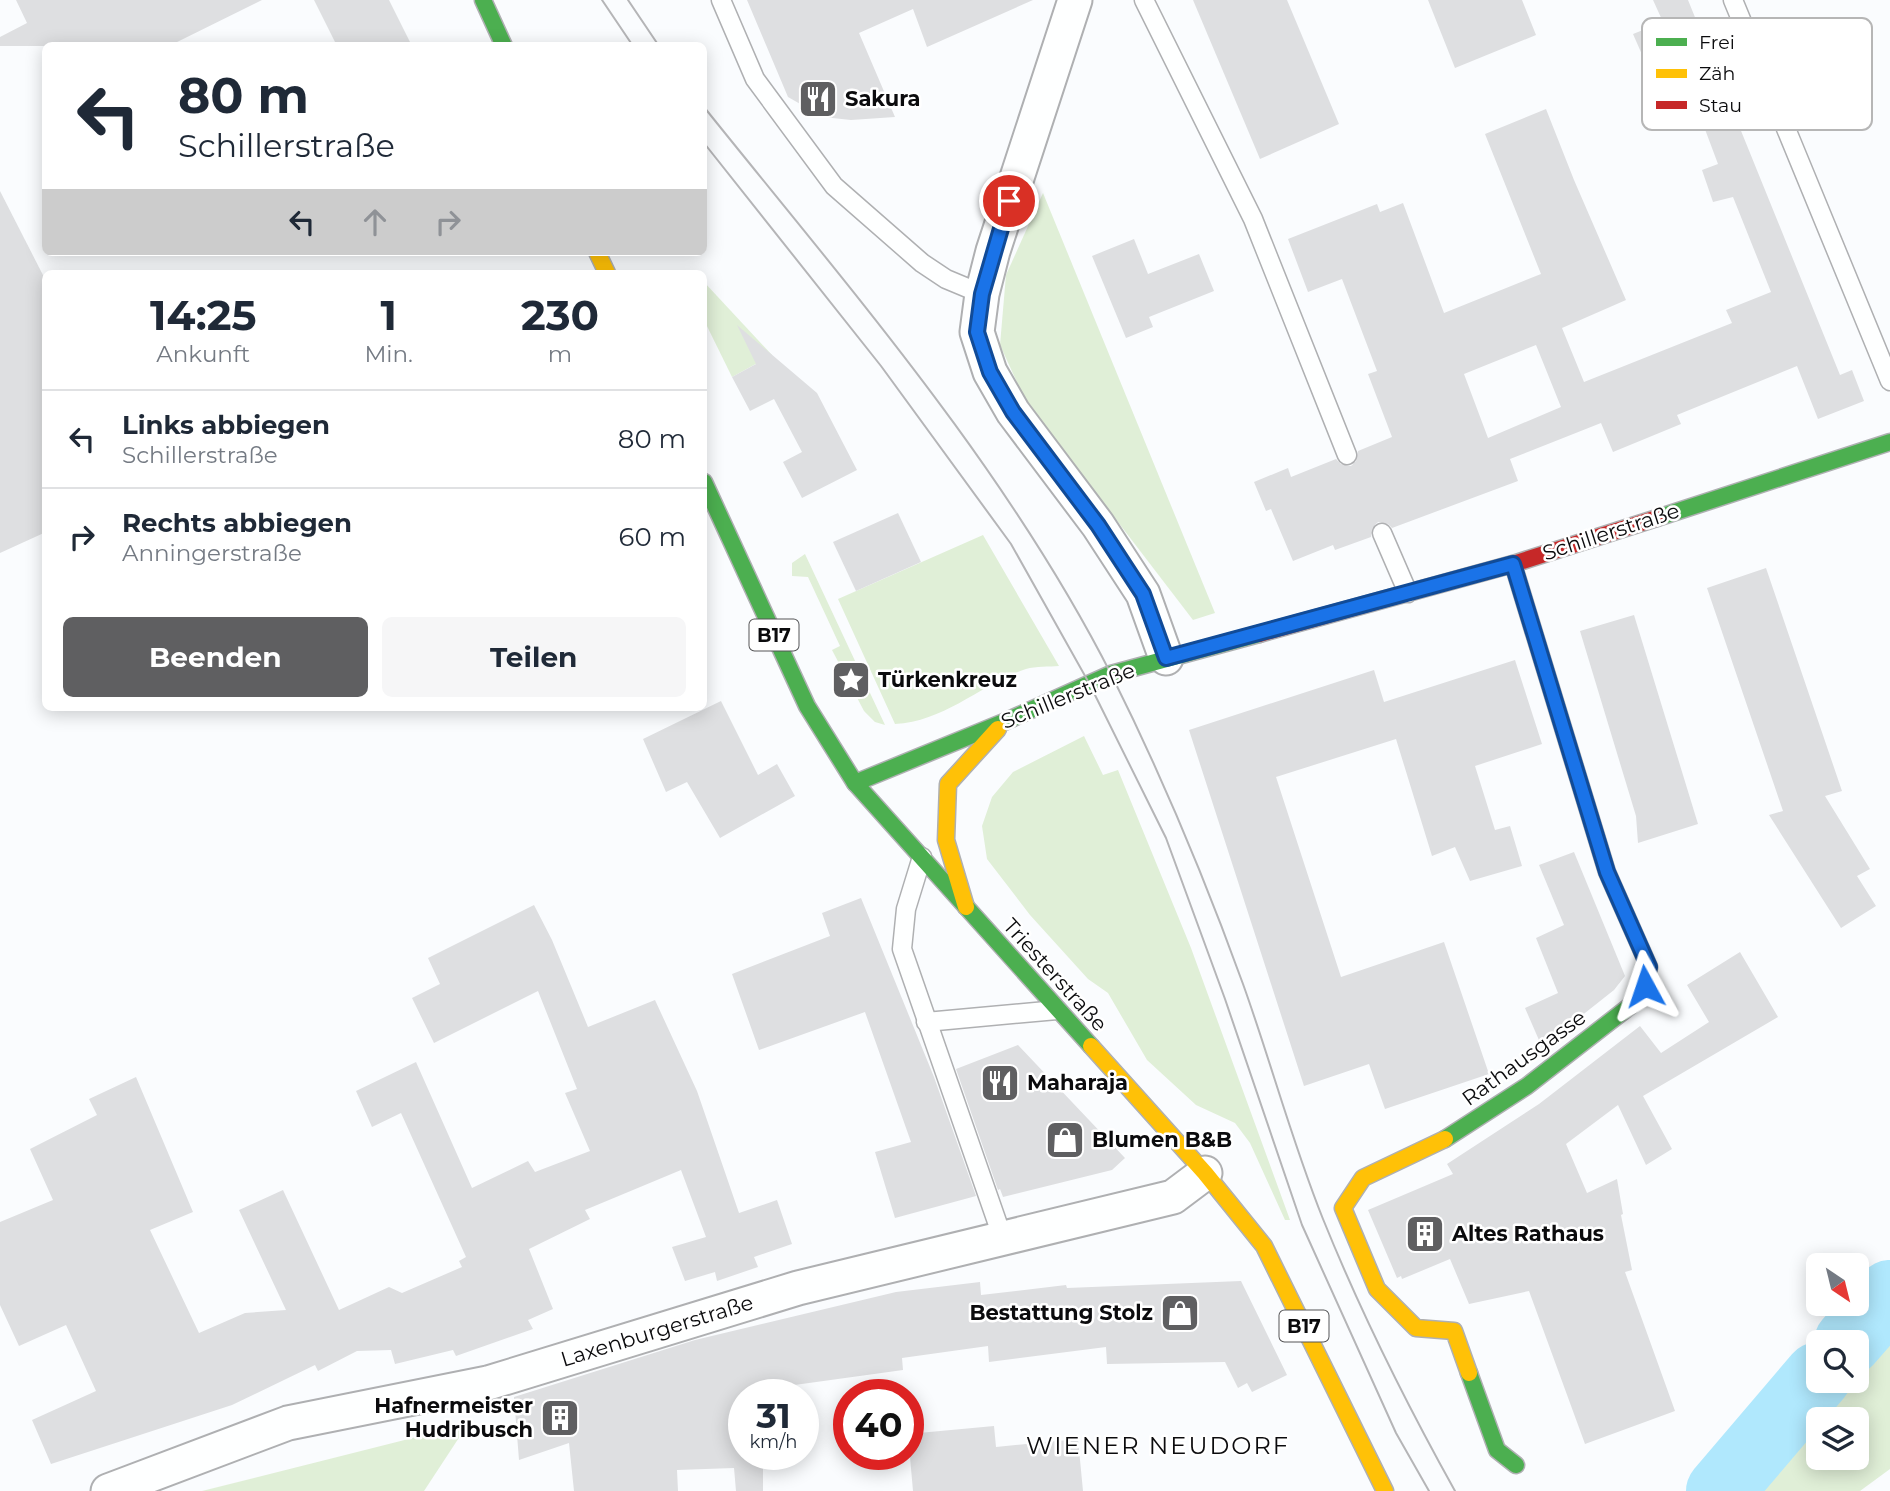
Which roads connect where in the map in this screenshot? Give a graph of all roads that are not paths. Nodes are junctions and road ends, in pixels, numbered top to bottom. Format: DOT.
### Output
graph roads {
  1 [pos="483,0"];
  2 [pos="721,0"];
  3 [pos="1075,0"];
  4 [pos="1144,0"];
  5 [pos="1733,0"];
  6 [pos="1740,18"];
  7 [pos="502,42"];
  8 [pos="1787,130"];
  9 [pos="982,294"];
  10 [pos="1890,381"];
  11 [pos="1890,442"];
  12 [pos="1347,455"];
  13 [pos="707,489"];
  14 [pos="1382,533"];
  15 [pos="1513,564"];
  16 [pos="1408,593"];
  17 [pos="1166,658"];
  18 [pos="1004,722"];
  19 [pos="855,783"];
  20 [pos="922,857"];
  21 [pos="966,907"];
  22 [pos="1057,1010"];
  23 [pos="926,1022"];
  24 [pos="1205,1173"];
  25 [pos="1003,1239"];
  26 [pos="1516,1465"];
  27 [pos="108,1491"];
  28 [pos="1385,1491"];
  1 -- 7 [label="street"];
  2 -- 9 [label="lane"];
  3 -- 9 [label="street"];
  4 -- 12 [label="lane"];
  5 -- 6 [label="lane"];
  8 -- 10 [label="lane"];
  9 -- 17 [label="street"];
  11 -- 15 [label="street, Schillerstraße"];
  13 -- 19 [label="street, Triesterstraße / B17"];
  14 -- 16 [label="lane"];
  15 -- 16 [label="street, Schillerstraße"];
  15 -- 26 [label="street, Rathausgasse"];
  16 -- 17 [label="street, Schillerstraße"];
  17 -- 18 [label="street, Schillerstraße"];
  18 -- 19 [label="street, Schillerstraße"];
  18 -- 21 [label="street"];
  19 -- 20 [label="street, Triesterstraße / B17"];
  20 -- 21 [label="street, Triesterstraße / B17"];
  20 -- 23 [label="lane"];
  21 -- 22 [label="street, Triesterstraße / B17"];
  22 -- 23 [label="lane"];
  22 -- 24 [label="street, Triesterstraße / B17"];
  23 -- 25 [label="lane"];
  24 -- 25 [label="street, Laxenburgerstraße"];
  24 -- 28 [label="street, Triesterstraße / B17"];
  25 -- 27 [label="street, Laxenburgerstraße"];
}
